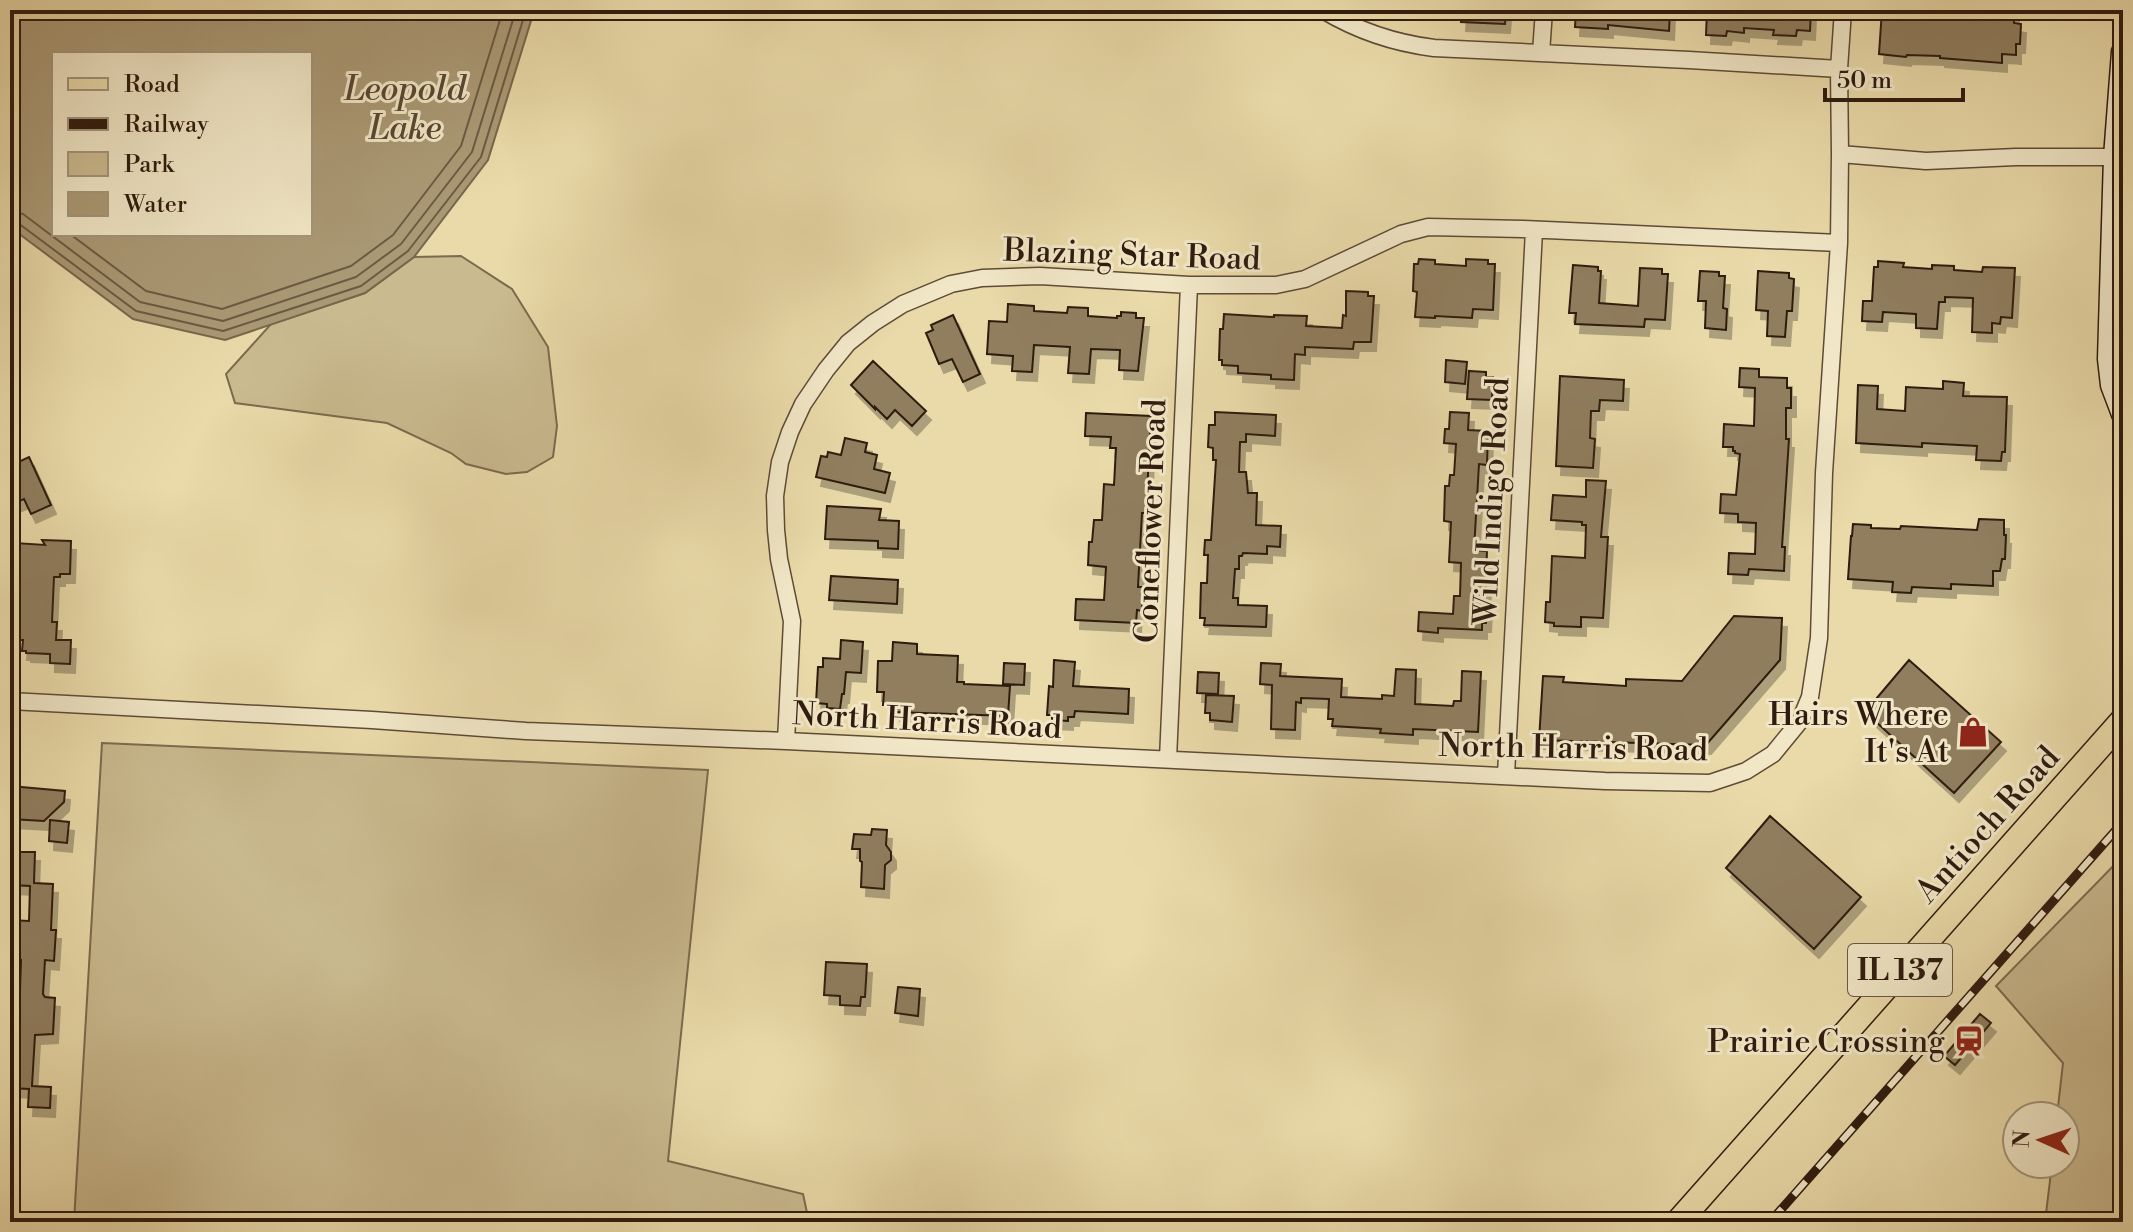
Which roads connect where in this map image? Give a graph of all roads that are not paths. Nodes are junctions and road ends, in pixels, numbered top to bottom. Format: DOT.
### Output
graph roads {
  1 [pos="1323,10"];
  2 [pos="1544,10"];
  3 [pos="1843,10"];
  4 [pos="2123,52"];
  5 [pos="1541,53"];
  6 [pos="1839,69"];
  7 [pos="1840,154"];
  8 [pos="2115,157"];
  9 [pos="1534,230"];
  10 [pos="1839,243"];
  11 [pos="1189,285"];
  12 [pos="2123,414"];
  13 [pos="10,701"];
  14 [pos="2123,720"];
  15 [pos="786,741"];
  16 [pos="1168,759"];
  17 [pos="1506,775"];
  18 [pos="1678,1222"];
  1 -- 5 [label="street"];
  2 -- 5 [label="street"];
  3 -- 6 [label="street, North Harris Road"];
  4 -- 8 [label="main road"];
  5 -- 6 [label="street"];
  6 -- 7 [label="street, North Harris Road"];
  7 -- 8 [label="street"];
  7 -- 10 [label="street, North Harris Road"];
  8 -- 12 [label="main road"];
  9 -- 10 [label="street, Blazing Star Road"];
  9 -- 11 [label="street, Blazing Star Road"];
  9 -- 17 [label="street, Wild Indigo Road"];
  10 -- 17 [label="street, North Harris Road"];
  11 -- 15 [label="street, Blazing Star Road"];
  11 -- 16 [label="street, Coneflower Road"];
  13 -- 15 [label="street, North Harris Road"];
  14 -- 18 [label="main road, Antioch Road / IL 137"];
  15 -- 16 [label="street, North Harris Road"];
  16 -- 17 [label="street, North Harris Road"];
}
